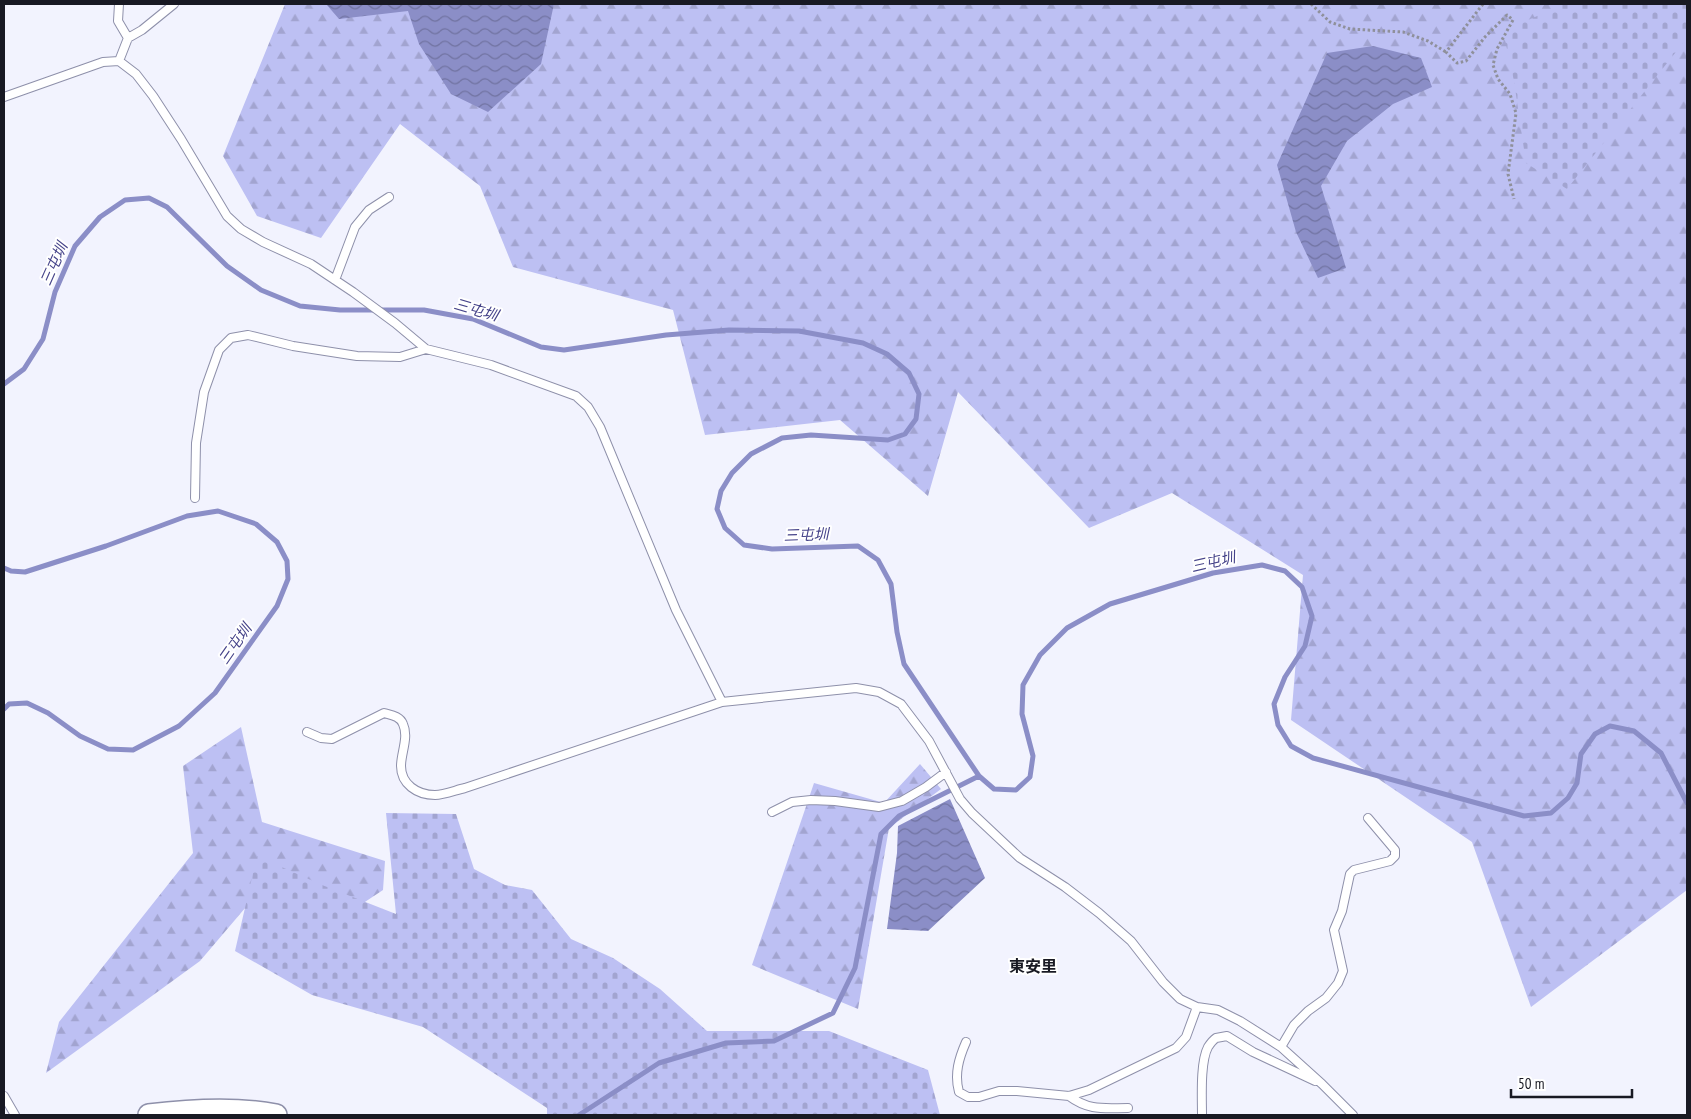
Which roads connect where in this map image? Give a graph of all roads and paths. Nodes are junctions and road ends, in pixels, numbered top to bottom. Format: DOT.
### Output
graph roads {
  1 [pos="119,4"];
  2 [pos="174,4"];
  3 [pos="1311,4"];
  4 [pos="1483,4"];
  5 [pos="128,38"];
  6 [pos="1446,52"];
  7 [pos="119,61"];
  8 [pos="4,97"];
  9 [pos="389,197"];
  10 [pos="1514,199"];
  11 [pos="335,280"];
  12 [pos="426,349"];
  13 [pos="195,498"];
  14 [pos="722,702"];
  15 [pos="307,732"];
  16 [pos="946,772"];
  17 [pos="772,812"];
  18 [pos="1368,818"];
  19 [pos="1197,1007"];
  20 [pos="966,1042"];
  21 [pos="1281,1047"];
  22 [pos="1322,1084"];
  23 [pos="4,1096"];
  24 [pos="1069,1096"];
  25 [pos="1128,1108"];
  26 [pos="14,1115"];
  27 [pos="149,1115"];
  28 [pos="276,1115"];
  29 [pos="1202,1115"];
  30 [pos="1354,1115"];
  1 -- 5 [label="lane"];
  2 -- 5 [label="lane"];
  3 -- 6 [label="path"];
  4 -- 6 [label="path"];
  5 -- 7 [label="lane"];
  6 -- 10 [label="path"];
  7 -- 8 [label="lane"];
  7 -- 11 [label="lane"];
  9 -- 11 [label="lane"];
  11 -- 12 [label="lane"];
  12 -- 13 [label="lane"];
  12 -- 14 [label="lane"];
  14 -- 15 [label="lane"];
  14 -- 16 [label="lane"];
  16 -- 17 [label="lane"];
  16 -- 19 [label="lane"];
  18 -- 21 [label="lane"];
  19 -- 21 [label="lane"];
  19 -- 24 [label="lane"];
  20 -- 24 [label="lane"];
  21 -- 22 [label="lane"];
  22 -- 29 [label="lane"];
  22 -- 30 [label="lane"];
  23 -- 26 [label="lane"];
  24 -- 25 [label="lane"];
  27 -- 28 [label="street"];
}
